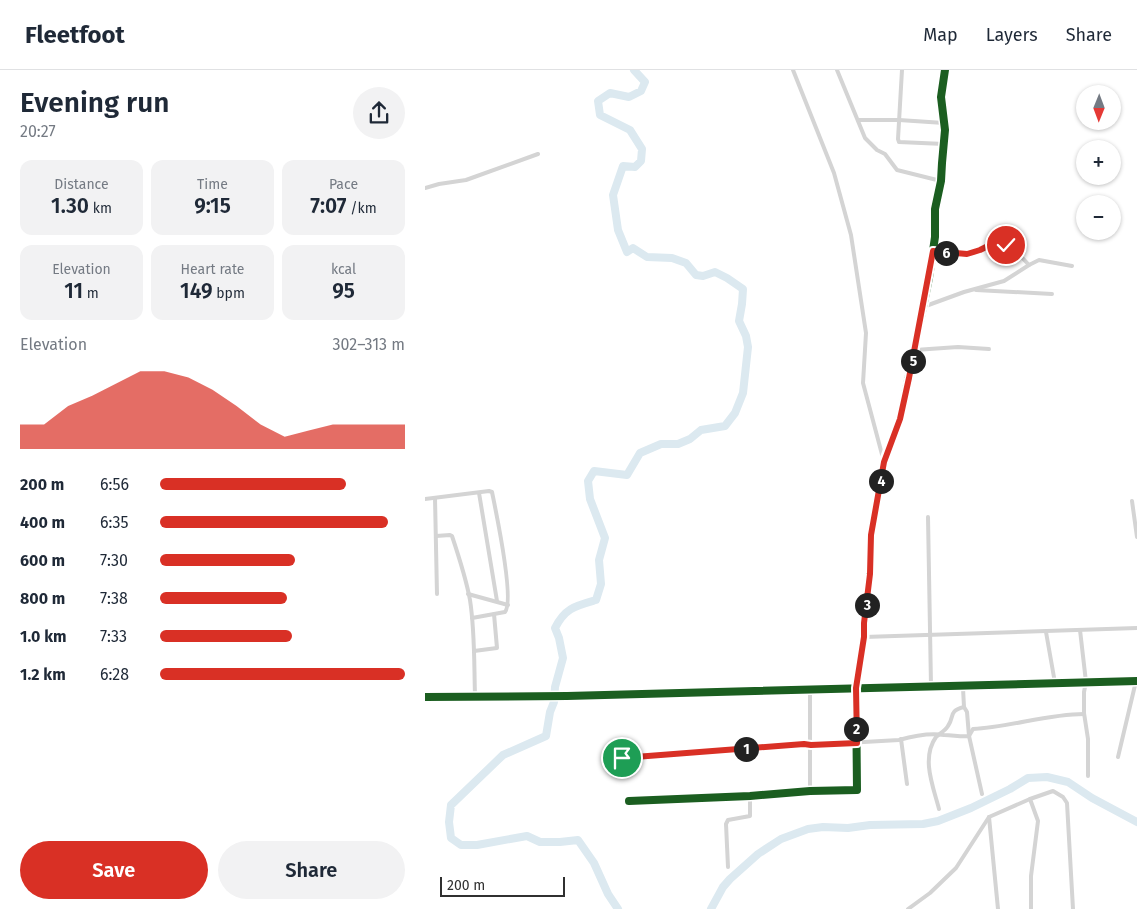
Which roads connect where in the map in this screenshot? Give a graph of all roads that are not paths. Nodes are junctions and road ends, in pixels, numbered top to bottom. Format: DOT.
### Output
graph roads {
  1 [pos="793,70"];
  2 [pos="837,70"];
  3 [pos="902,70"];
  4 [pos="945,70"];
  5 [pos="858,120"];
  6 [pos="899,120"];
  7 [pos="944,123"];
  8 [pos="943,144"];
  9 [pos="538,154"];
  10 [pos="941,181"];
  11 [pos="425,188"];
  12 [pos="933,251"];
  13 [pos="1029,265"];
  14 [pos="1071,266"];
  15 [pos="974,289"];
  16 [pos="1052,294"];
  17 [pos="923,307"];
  18 [pos="989,349"];
  19 [pos="915,350"];
  20 [pos="884,462"];
  21 [pos="479,493"];
  22 [pos="435,498"];
  23 [pos="425,499"];
  24 [pos="1132,501"];
  25 [pos="928,517"];
  26 [pos="436,536"];
  27 [pos="1137,537"];
  28 [pos="437,594"];
  29 [pos="468,594"];
  30 [pos="497,601"];
  31 [pos="509,605"];
  32 [pos="494,614"];
  33 [pos="472,618"];
  34 [pos="1137,628"];
  35 [pos="1079,630"];
  36 [pos="1046,632"];
  37 [pos="929,635"];
  38 [pos="864,637"];
  39 [pos="474,650"];
  40 [pos="1136,681"];
  41 [pos="1086,682"];
  42 [pos="1055,683"];
  43 [pos="931,686"];
  44 [pos="856,688"];
  45 [pos="963,688"];
  46 [pos="810,689"];
  47 [pos="475,696"];
  48 [pos="425,697"];
  49 [pos="964,707"];
  50 [pos="1084,714"];
  51 [pos="937,735"];
  52 [pos="969,736"];
  53 [pos="901,739"];
  54 [pos="857,743"];
  55 [pos="811,745"];
  56 [pos="1118,757"];
  57 [pos="622,758"];
  58 [pos="1088,776"];
  59 [pos="907,784"];
  60 [pos="810,791"];
  61 [pos="982,794"];
  62 [pos="750,796"];
  63 [pos="1030,799"];
  64 [pos="629,801"];
  65 [pos="939,809"];
  66 [pos="989,817"];
  67 [pos="728,867"];
  68 [pos="908,909"];
  69 [pos="998,909"];
  70 [pos="1031,909"];
  71 [pos="1073,909"];
  1 -- 20 [label="street"];
  2 -- 5 [label="street"];
  3 -- 6 [label="street"];
  4 -- 7 [label="street"];
  5 -- 6 [label="street"];
  5 -- 10 [label="street"];
  6 -- 7 [label="street"];
  6 -- 8 [label="street"];
  7 -- 8 [label="street"];
  8 -- 10 [label="street"];
  9 -- 11 [label="street"];
  10 -- 12 [label="street"];
  12 -- 13 [label="street"];
  12 -- 17 [label="street"];
  13 -- 14 [label="street"];
  13 -- 15 [label="street"];
  15 -- 16 [label="street"];
  15 -- 17 [label="street"];
  17 -- 19 [label="street"];
  18 -- 19 [label="street"];
  19 -- 20 [label="street"];
  20 -- 38 [label="street"];
  21 -- 22 [label="street"];
  21 -- 30 [label="street"];
  21 -- 31 [label="street"];
  22 -- 23 [label="street"];
  22 -- 26 [label="street"];
  24 -- 27 [label="street"];
  25 -- 37 [label="street"];
  26 -- 28 [label="street"];
  26 -- 29 [label="street"];
  29 -- 30 [label="street"];
  29 -- 33 [label="street"];
  30 -- 31 [label="street"];
  31 -- 32 [label="street"];
  32 -- 33 [label="street"];
  32 -- 39 [label="street"];
  33 -- 39 [label="street"];
  34 -- 35 [label="street"];
  35 -- 36 [label="street"];
  35 -- 41 [label="street"];
  36 -- 37 [label="street"];
  36 -- 42 [label="street"];
  37 -- 38 [label="street"];
  37 -- 43 [label="street"];
  38 -- 44 [label="street"];
  39 -- 47 [label="street"];
  40 -- 41 [label="street"];
  40 -- 56 [label="street"];
  41 -- 42 [label="street"];
  41 -- 50 [label="street"];
  42 -- 43 [label="street"];
  43 -- 44 [label="street"];
  44 -- 46 [label="street"];
  44 -- 54 [label="street"];
  45 -- 49 [label="street"];
  46 -- 47 [label="street"];
  46 -- 55 [label="street"];
  47 -- 48 [label="street"];
  49 -- 51 [label="street"];
  49 -- 52 [label="street"];
  50 -- 52 [label="street"];
  50 -- 58 [label="street"];
  51 -- 52 [label="street"];
  51 -- 53 [label="street"];
  51 -- 65 [label="street"];
  52 -- 61 [label="street"];
  53 -- 54 [label="street"];
  53 -- 59 [label="street"];
  54 -- 55 [label="street"];
  54 -- 60 [label="street"];
  55 -- 57 [label="street"];
  55 -- 60 [label="street"];
  60 -- 62 [label="street"];
  62 -- 64 [label="street"];
  62 -- 67 [label="street"];
  63 -- 66 [label="street"];
  63 -- 70 [label="street"];
  63 -- 71 [label="street"];
  66 -- 68 [label="street"];
  66 -- 69 [label="street"];
}
